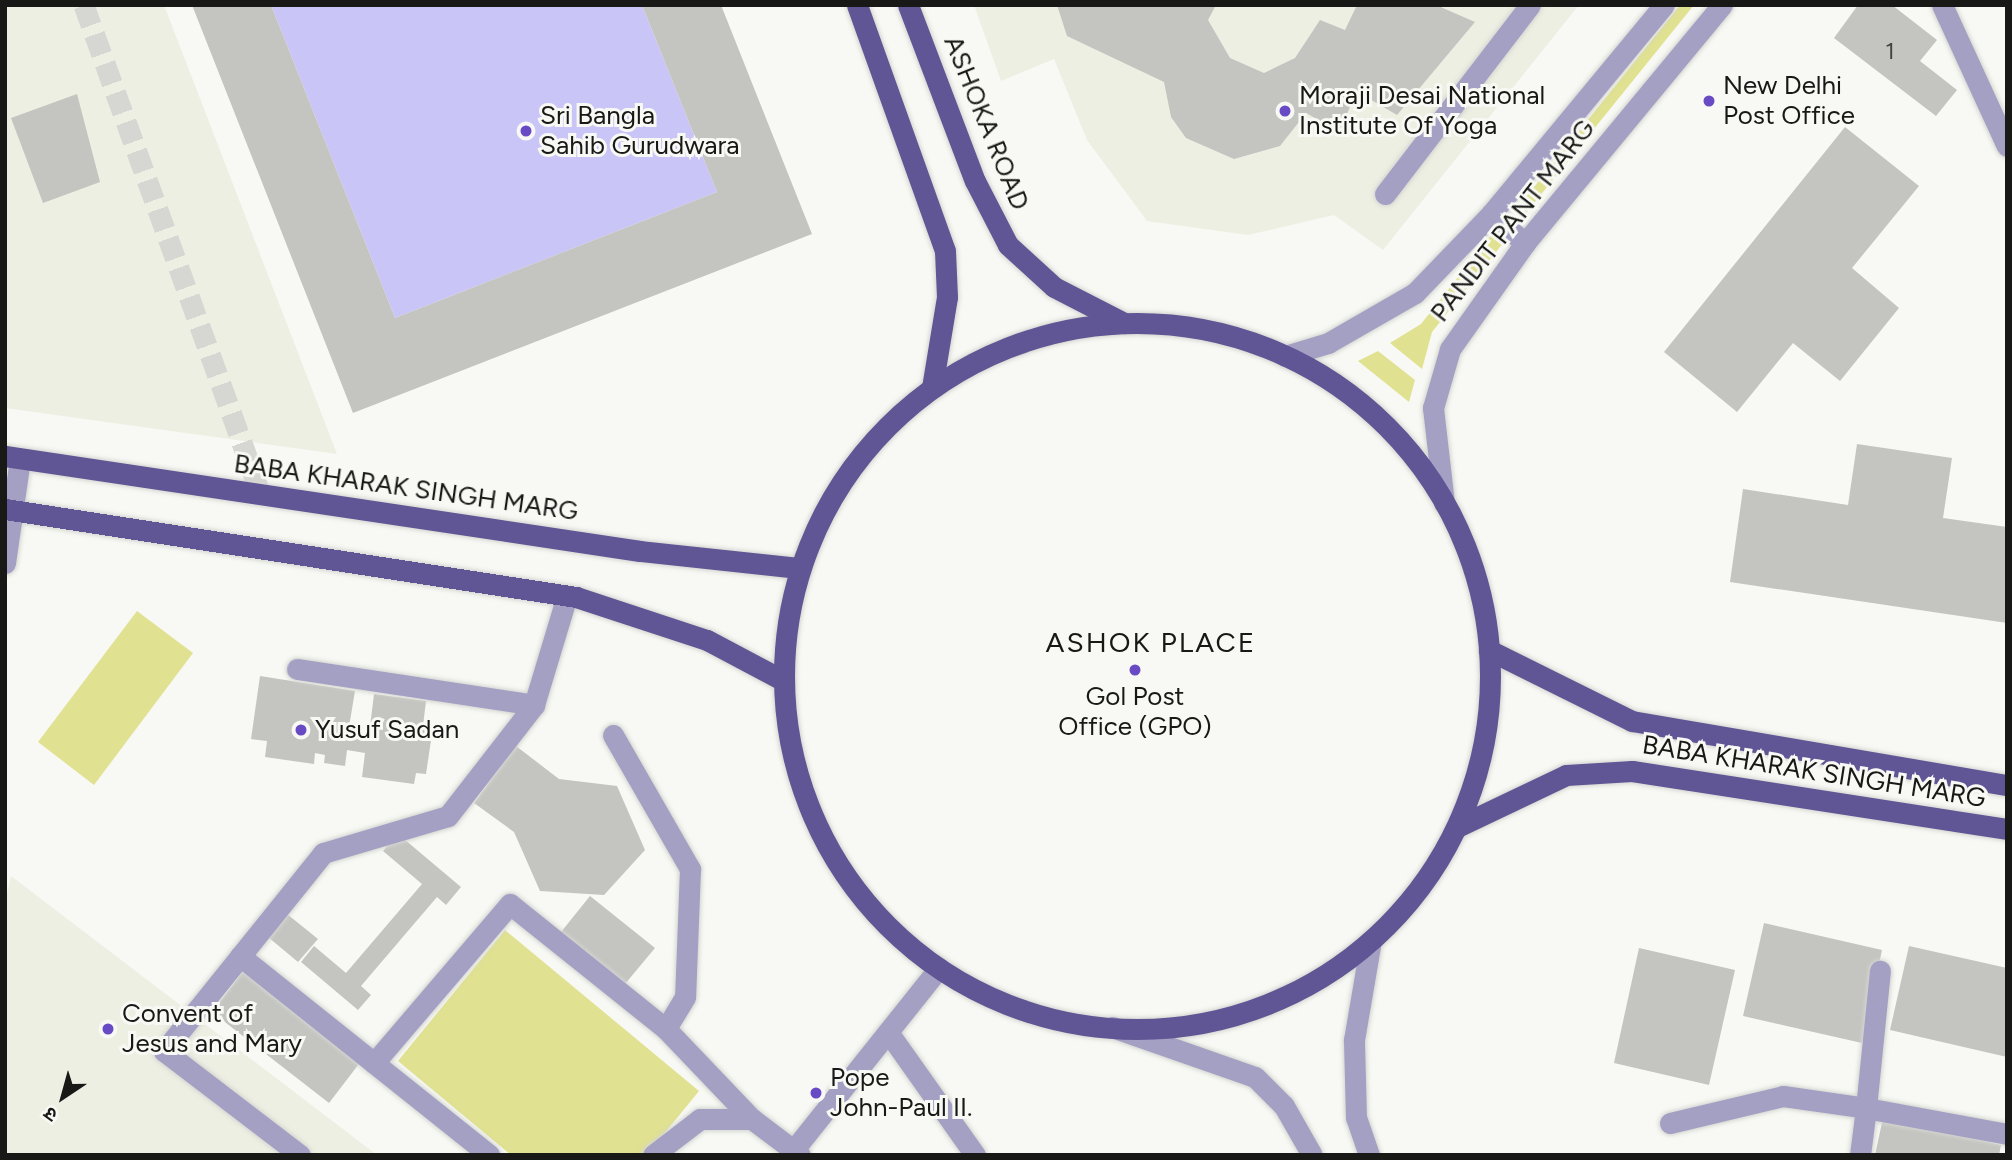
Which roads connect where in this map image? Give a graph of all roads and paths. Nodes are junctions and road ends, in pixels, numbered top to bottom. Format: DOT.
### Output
graph roads {
  1 [pos="857,5"];
  2 [pos="908,5"];
  3 [pos="1530,5"];
  4 [pos="1664,5"];
  5 [pos="1722,5"];
  6 [pos="1942,5"];
  7 [pos="2007,146"];
  8 [pos="1385,194"];
  9 [pos="1491,214"];
  10 [pos="1525,243"];
  11 [pos="1126,324"];
  12 [pos="1285,356"];
  13 [pos="932,388"];
  14 [pos="13,458"];
  15 [pos="1444,503"];
  16 [pos="10,510"];
  17 [pos="5,563"];
  18 [pos="800,568"];
  19 [pos="566,596"];
  20 [pos="1489,650"];
  21 [pos="297,669"];
  22 [pos="784,681"];
  23 [pos="534,705"];
  24 [pos="613,735"];
  25 [pos="2007,785"];
  26 [pos="1457,827"];
  27 [pos="2007,829"];
  28 [pos="1371,941"];
  29 [pos="240,956"];
  30 [pos="939,968"];
  31 [pos="1880,971"];
  32 [pos="1112,1027"];
  33 [pos="667,1029"];
  34 [pos="888,1032"];
  35 [pos="374,1063"];
  36 [pos="1866,1108"];
  37 [pos="752,1119"];
  38 [pos="1670,1123"];
  39 [pos="2007,1134"];
  40 [pos="798,1151"];
  41 [pos="300,1155"];
  42 [pos="489,1155"];
  43 [pos="653,1155"];
  44 [pos="975,1155"];
  45 [pos="1312,1155"];
  46 [pos="1369,1155"];
  47 [pos="1860,1155"];
  1 -- 13 [label="main road"];
  2 -- 11 [label="main road, ASHOKA ROAD"];
  3 -- 8 [label="street"];
  4 -- 9 [label="street, PANDIT PANT MARG"];
  5 -- 10 [label="street, PANDIT PANT MARG"];
  6 -- 7 [label="street"];
  9 -- 10 [label="street"];
  9 -- 12 [label="street, PANDIT PANT MARG"];
  10 -- 15 [label="street, PANDIT PANT MARG"];
  11 -- 12 [label="main road"];
  11 -- 13 [label="main road"];
  12 -- 15 [label="main road"];
  13 -- 18 [label="main road"];
  14 -- 16 [label="street"];
  14 -- 18 [label="main road, BABA KHARAK SINGH MARG"];
  15 -- 20 [label="main road"];
  16 -- 17 [label="street"];
  16 -- 19 [label="main road"];
  18 -- 22 [label="main road"];
  19 -- 22 [label="main road"];
  19 -- 23 [label="street"];
  20 -- 25 [label="main road, BABA KHARAK SINGH MARG"];
  20 -- 26 [label="main road"];
  21 -- 23 [label="street"];
  22 -- 30 [label="main road"];
  23 -- 29 [label="street"];
  24 -- 33 [label="street"];
  26 -- 27 [label="main road, BABA KHARAK SINGH MARG"];
  26 -- 28 [label="main road"];
  28 -- 32 [label="main road"];
  28 -- 46 [label="street"];
  29 -- 35 [label="street"];
  29 -- 41 [label="street"];
  30 -- 32 [label="main road"];
  30 -- 34 [label="street"];
  31 -- 36 [label="street"];
  32 -- 45 [label="street"];
  33 -- 35 [label="street"];
  33 -- 37 [label="street"];
  34 -- 40 [label="street"];
  34 -- 44 [label="street"];
  35 -- 42 [label="street"];
  36 -- 38 [label="street"];
  36 -- 39 [label="street"];
  36 -- 47 [label="street"];
  37 -- 40 [label="street"];
  37 -- 43 [label="street"];
}
